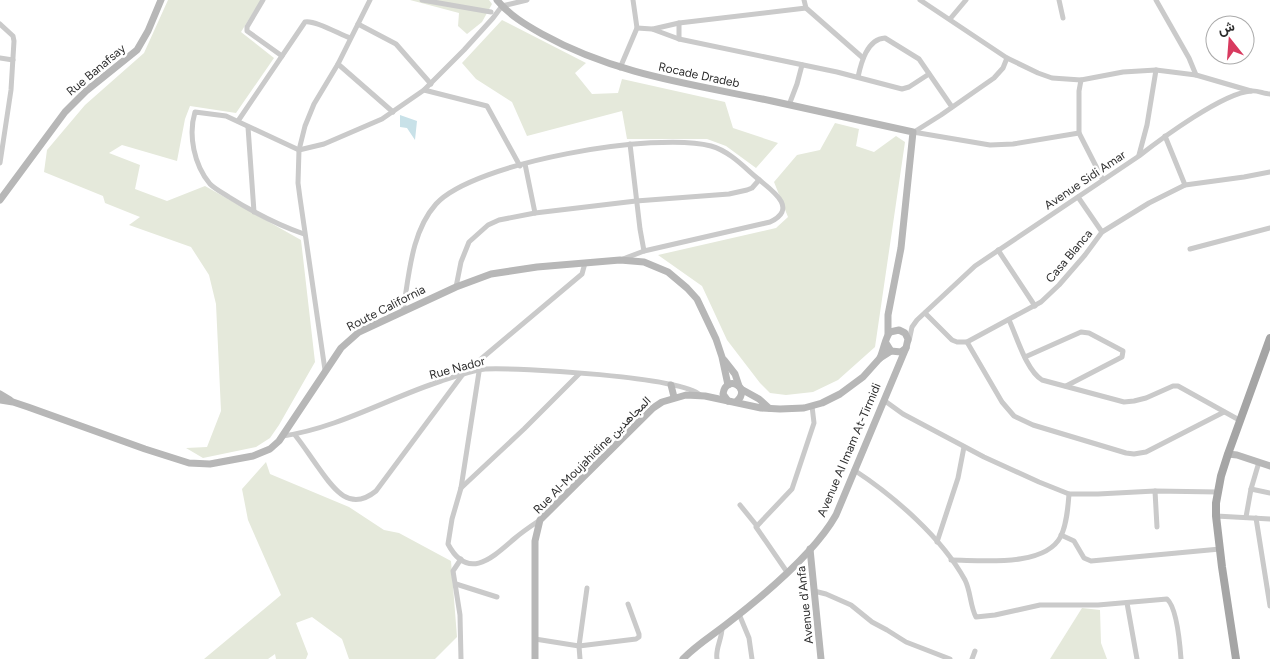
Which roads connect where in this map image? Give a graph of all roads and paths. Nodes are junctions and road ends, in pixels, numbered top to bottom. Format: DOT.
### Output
graph roads {
  1 [pos="161,0"];
  2 [pos="263,0"];
  3 [pos="370,0"];
  4 [pos="422,0"];
  5 [pos="497,0"];
  6 [pos="527,0"];
  7 [pos="633,0"];
  8 [pos="804,0"];
  9 [pos="920,0"];
  10 [pos="966,0"];
  11 [pos="1059,0"];
  12 [pos="1156,0"];
  13 [pos="502,6"];
  14 [pos="806,8"];
  15 [pos="491,12"];
  16 [pos="1063,18"];
  17 [pos="950,19"];
  18 [pos="679,23"];
  19 [pos="0,24"];
  20 [pos="358,24"];
  21 [pos="636,28"];
  22 [pos="652,29"];
  23 [pos="350,38"];
  24 [pos="679,39"];
  25 [pos="282,56"];
  26 [pos="0,58"];
  27 [pos="863,58"];
  28 [pos="1007,58"];
  29 [pos="13,60"];
  30 [pos="338,64"];
  31 [pos="802,65"];
  32 [pos="620,68"];
  33 [pos="1156,70"];
  34 [pos="929,74"];
  35 [pos="1196,75"];
  36 [pos="858,77"];
  37 [pos="1081,80"];
  38 [pos="431,84"];
  39 [pos="424,90"];
  40 [pos="1251,91"];
  41 [pos="1270,94"];
  42 [pos="789,105"];
  43 [pos="952,107"];
  44 [pos="393,112"];
  45 [pos="3,121"];
  46 [pos="238,121"];
  47 [pos="248,127"];
  48 [pos="913,132"];
  49 [pos="1079,133"];
  50 [pos="1165,136"];
  51 [pos="630,144"];
  52 [pos="299,150"];
  53 [pos="1139,156"];
  54 [pos="0,163"];
  55 [pos="522,165"];
  56 [pos="1270,172"];
  57 [pos="759,180"];
  58 [pos="1103,180"];
  59 [pos="1185,185"];
  60 [pos="1,197"];
  61 [pos="1078,197"];
  62 [pos="636,202"];
  63 [pos="254,212"];
  64 [pos="535,213"];
  65 [pos="1270,228"];
  66 [pos="1102,232"];
  67 [pos="304,234"];
  68 [pos="1190,249"];
  69 [pos="998,250"];
  70 [pos="644,251"];
  71 [pos="620,260"];
  72 [pos="585,263"];
  73 [pos="456,287"];
  74 [pos="1035,306"];
  75 [pos="403,311"];
  76 [pos="925,313"];
  77 [pos="1009,320"];
  78 [pos="888,322"];
  79 [pos="912,327"];
  80 [pos="899,331"];
  81 [pos="888,334"];
  82 [pos="1270,338"];
  83 [pos="967,342"];
  84 [pos="886,344"];
  85 [pos="907,345"];
  86 [pos="893,352"];
  87 [pos="722,357"];
  88 [pos="1025,357"];
  89 [pos="880,358"];
  90 [pos="898,367"];
  91 [pos="325,370"];
  92 [pos="479,370"];
  93 [pos="463,374"];
  94 [pos="579,374"];
  95 [pos="671,385"];
  96 [pos="1066,386"];
  97 [pos="726,387"];
  98 [pos="740,388"];
  99 [pos="0,394"];
  100 [pos="703,396"];
  101 [pos="674,398"];
  102 [pos="0,400"];
  103 [pos="728,401"];
  104 [pos="885,401"];
  105 [pos="13,402"];
  106 [pos="736,402"];
  107 [pos="812,406"];
  108 [pos="769,408"];
  109 [pos="1224,412"];
  110 [pos="1241,421"];
  111 [pos="295,435"];
  112 [pos="283,436"];
  113 [pos="964,446"];
  114 [pos="1228,454"];
  115 [pos="1259,462"];
  116 [pos="1270,466"];
  117 [pos="854,470"];
  118 [pos="461,488"];
  119 [pos="1251,489"];
  120 [pos="1156,492"];
  121 [pos="1218,492"];
  122 [pos="1270,493"];
  123 [pos="1069,494"];
  124 [pos="740,505"];
  125 [pos="1216,516"];
  126 [pos="1246,517"];
  127 [pos="1256,518"];
  128 [pos="1270,519"];
  129 [pos="540,520"];
  130 [pos="757,526"];
  131 [pos="1157,527"];
  132 [pos="1061,535"];
  133 [pos="937,542"];
  134 [pos="810,549"];
  135 [pos="1220,549"];
  136 [pos="460,559"];
  137 [pos="952,560"];
  138 [pos="1267,568"];
  139 [pos="787,572"];
  140 [pos="456,584"];
  141 [pos="587,588"];
  142 [pos="814,591"];
  143 [pos="497,597"];
  144 [pos="1127,603"];
  145 [pos="628,604"];
  146 [pos="1270,606"];
  147 [pos="739,614"];
  148 [pos="722,628"];
  149 [pos="535,639"];
  150 [pos="579,646"];
  151 [pos="975,651"];
  152 [pos="686,658"];
  153 [pos="461,659"];
  154 [pos="535,659"];
  155 [pos="580,659"];
  156 [pos="717,659"];
  157 [pos="752,659"];
  158 [pos="822,659"];
  159 [pos="950,659"];
  160 [pos="972,659"];
  161 [pos="1137,659"];
  162 [pos="1181,659"];
  163 [pos="1236,659"];
  1 -- 60 [label="street, Rue Banafsay"];
  2 -- 25 [label="street"];
  3 -- 20 [label="street"];
  4 -- 15 [label="street"];
  5 -- 13 [label="street, Rocade Dradeb"];
  6 -- 13 [label="street"];
  7 -- 21 [label="street"];
  8 -- 14 [label="street"];
  9 -- 17 [label="street"];
  10 -- 17 [label="street"];
  11 -- 16 [label="street"];
  12 -- 35 [label="street"];
  13 -- 32 [label="street, Rocade Dradeb"];
  13 -- 38 [label="street"];
  14 -- 18 [label="street"];
  14 -- 27 [label="street"];
  17 -- 28 [label="street"];
  18 -- 22 [label="street"];
  18 -- 24 [label="street"];
  19 -- 29 [label="street"];
  20 -- 23 [label="street"];
  20 -- 38 [label="street"];
  21 -- 22 [label="street"];
  21 -- 32 [label="street"];
  22 -- 24 [label="street"];
  23 -- 25 [label="street"];
  23 -- 30 [label="street"];
  24 -- 31 [label="street"];
  25 -- 46 [label="street"];
  26 -- 29 [label="street"];
  27 -- 34 [label="street"];
  27 -- 36 [label="street"];
  28 -- 37 [label="street"];
  28 -- 43 [label="street"];
  29 -- 45 [label="street"];
  30 -- 44 [label="street"];
  30 -- 52 [label="street"];
  31 -- 36 [label="street"];
  31 -- 42 [label="street"];
  32 -- 42 [label="street, Rocade Dradeb"];
  33 -- 35 [label="street"];
  33 -- 37 [label="street"];
  33 -- 53 [label="street"];
  34 -- 36 [label="street"];
  34 -- 43 [label="street"];
  35 -- 40 [label="street"];
  37 -- 49 [label="street"];
  38 -- 39 [label="street"];
  39 -- 44 [label="street"];
  39 -- 55 [label="street"];
  40 -- 41 [label="street, Avenue Sidi Amar"];
  40 -- 50 [label="street, Avenue Sidi Amar"];
  42 -- 48 [label="street, Rocade Dradeb"];
  43 -- 48 [label="street"];
  44 -- 52 [label="street"];
  45 -- 54 [label="street"];
  46 -- 47 [label="street"];
  46 -- 63 [label="street"];
  47 -- 52 [label="street"];
  47 -- 63 [label="street"];
  48 -- 49 [label="street, Rocade Dradeb"];
  48 -- 78 [label="street"];
  49 -- 58 [label="street"];
  50 -- 53 [label="street, Avenue Sidi Amar"];
  50 -- 59 [label="street"];
  51 -- 55 [label="street"];
  51 -- 57 [label="street"];
  51 -- 62 [label="street"];
  52 -- 67 [label="street"];
  53 -- 58 [label="street, Avenue Sidi Amar"];
  55 -- 64 [label="street"];
  55 -- 75 [label="street"];
  56 -- 59 [label="street, Casa Blanca"];
  57 -- 62 [label="street"];
  57 -- 70 [label="street"];
  58 -- 61 [label="street, Avenue Sidi Amar"];
  59 -- 66 [label="street, Casa Blanca"];
  61 -- 66 [label="street"];
  61 -- 69 [label="street, Avenue Sidi Amar"];
  62 -- 64 [label="street"];
  62 -- 70 [label="street"];
  63 -- 67 [label="street"];
  64 -- 73 [label="street"];
  65 -- 68 [label="street"];
  66 -- 74 [label="street, Casa Blanca"];
  67 -- 91 [label="street"];
  69 -- 74 [label="street"];
  69 -- 76 [label="street, Avenue Sidi Amar"];
  70 -- 71 [label="street"];
  71 -- 72 [label="street, Route California"];
  71 -- 87 [label="street, Route California"];
  72 -- 73 [label="street, Route California"];
  72 -- 92 [label="street"];
  73 -- 75 [label="street, Route California"];
  74 -- 77 [label="street, Casa Blanca"];
  75 -- 91 [label="street, Route California"];
  76 -- 79 [label="street"];
  76 -- 83 [label="street"];
  77 -- 83 [label="street, Casa Blanca"];
  77 -- 88 [label="street"];
  78 -- 80 [label="street"];
  78 -- 81 [label="street"];
  79 -- 80 [label="street"];
  79 -- 85 [label="street"];
  80 -- 81 [label="street"];
  80 -- 85 [label="street"];
  81 -- 84 [label="street"];
  82 -- 110 [label="main road"];
  83 -- 109 [label="street"];
  84 -- 86 [label="street"];
  84 -- 89 [label="street"];
  85 -- 86 [label="street"];
  85 -- 90 [label="street, Avenue Al Imam At-Tirmidi"];
  86 -- 89 [label="street"];
  86 -- 90 [label="street"];
  87 -- 97 [label="street, Route California"];
  87 -- 98 [label="street, Route California"];
  88 -- 96 [label="street"];
  88 -- 96 [label="street"];
  89 -- 107 [label="street"];
  90 -- 104 [label="street, Avenue Al Imam At-Tirmidi"];
  91 -- 112 [label="street, Route California"];
  92 -- 93 [label="street, Rue Nador"];
  92 -- 94 [label="street, Rue Nador"];
  92 -- 118 [label="street"];
  93 -- 111 [label="street, Rue Nador"];
  93 -- 111 [label="street"];
  94 -- 95 [label="street, Rue Nador"];
  94 -- 118 [label="street"];
  95 -- 100 [label="street, Rue Nador"];
  95 -- 101 [label="street"];
  96 -- 109 [label="street"];
  97 -- 98 [label="street"];
  97 -- 100 [label="street, Rue Al-Moujahidine المجاهدين"];
  97 -- 103 [label="street"];
  98 -- 106 [label="street"];
  98 -- 108 [label="street"];
  99 -- 105 [label="street, Route California"];
  100 -- 101 [label="street, Rue Al-Moujahidine المجاهدين"];
  100 -- 103 [label="street, Rue Al-Moujahidine المجاهدين"];
  101 -- 129 [label="street, Rue Al-Moujahidine المجاهدين"];
  102 -- 105 [label="street, Route California"];
  103 -- 106 [label="street"];
  104 -- 113 [label="street"];
  104 -- 117 [label="street, Avenue Al Imam At-Tirmidi"];
  105 -- 112 [label="street, Route California"];
  106 -- 108 [label="street"];
  107 -- 108 [label="street"];
  107 -- 130 [label="street"];
  109 -- 110 [label="street"];
  110 -- 114 [label="main road"];
  111 -- 112 [label="street, Rue Nador"];
  113 -- 123 [label="street"];
  113 -- 133 [label="street"];
  114 -- 115 [label="street"];
  114 -- 121 [label="main road"];
  115 -- 116 [label="street"];
  115 -- 119 [label="street"];
  117 -- 133 [label="street"];
  117 -- 134 [label="street, Avenue Al Imam At-Tirmidi"];
  118 -- 136 [label="street"];
  119 -- 122 [label="street"];
  119 -- 126 [label="street"];
  120 -- 121 [label="street"];
  120 -- 123 [label="street"];
  120 -- 131 [label="street"];
  121 -- 125 [label="main road"];
  123 -- 132 [label="street"];
  124 -- 130 [label="street"];
  125 -- 126 [label="street"];
  125 -- 135 [label="main road"];
  126 -- 127 [label="street"];
  127 -- 128 [label="street"];
  127 -- 138 [label="street"];
  129 -- 136 [label="street"];
  129 -- 149 [label="street, Rue Al-Moujahidine المجاهدين"];
  130 -- 139 [label="street"];
  132 -- 135 [label="street"];
  132 -- 137 [label="street"];
  133 -- 137 [label="street"];
  134 -- 139 [label="street, Avenue Al Imam At-Tirmidi"];
  134 -- 142 [label="street, Avenue d'Anfa"];
  135 -- 163 [label="main road"];
  136 -- 140 [label="street"];
  137 -- 144 [label="street"];
  138 -- 146 [label="street"];
  139 -- 147 [label="street, Avenue Al Imam At-Tirmidi"];
  140 -- 143 [label="street"];
  140 -- 153 [label="street"];
  141 -- 150 [label="street"];
  142 -- 158 [label="street, Avenue d'Anfa"];
  142 -- 159 [label="street"];
  144 -- 161 [label="street"];
  144 -- 162 [label="street"];
  145 -- 150 [label="street"];
  147 -- 148 [label="street, Avenue Al Imam At-Tirmidi"];
  147 -- 157 [label="street"];
  148 -- 152 [label="street, Avenue Al Imam At-Tirmidi"];
  148 -- 156 [label="street"];
  149 -- 150 [label="street"];
  149 -- 154 [label="street, Rue Al-Moujahidine المجاهدين"];
  150 -- 155 [label="street"];
  151 -- 160 [label="street"];
}
